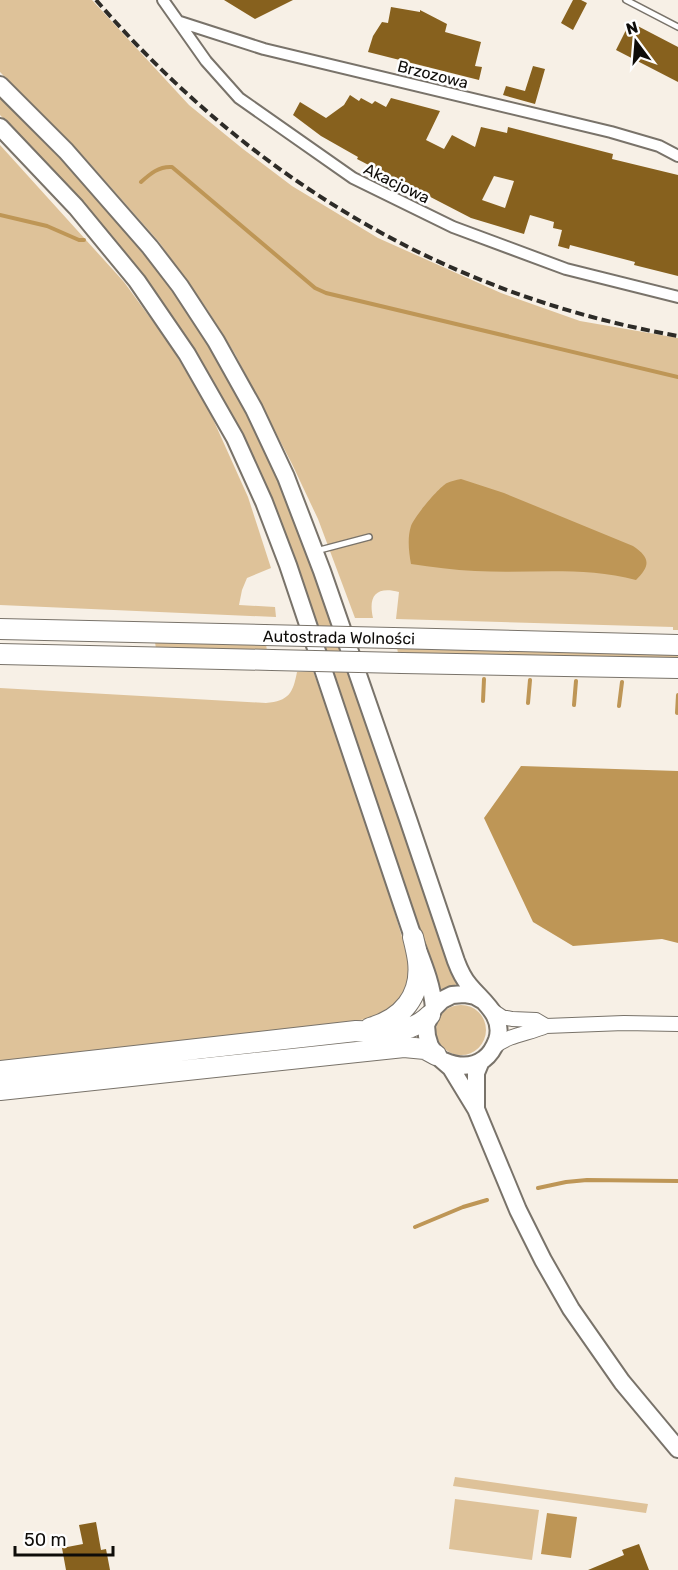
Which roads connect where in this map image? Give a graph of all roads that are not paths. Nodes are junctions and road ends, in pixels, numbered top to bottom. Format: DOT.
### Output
graph roads {
  1 [pos="163,0"];
  2 [pos="626,0"];
  3 [pos="180,22"];
  4 [pos="678,27"];
  5 [pos="0,85"];
  6 [pos="0,127"];
  7 [pos="678,156"];
  8 [pos="678,297"];
  9 [pos="369,537"];
  10 [pos="314,552"];
  11 [pos="0,623"];
  12 [pos="0,629"];
  13 [pos="21,629"];
  14 [pos="678,645"];
  15 [pos="0,654"];
  16 [pos="678,668"];
  17 [pos="413,937"];
  18 [pos="489,1007"];
  19 [pos="432,1011"];
  20 [pos="678,1024"];
  21 [pos="546,1026"];
  22 [pos="356,1031"];
  23 [pos="494,1047"];
  24 [pos="440,1058"];
  25 [pos="481,1061"];
  26 [pos="0,1071"];
  27 [pos="0,1090"];
  28 [pos="476,1109"];
  29 [pos="678,1449"];
  1 -- 3 [label="street, Akacjowa"];
  2 -- 4 [label="lane"];
  3 -- 7 [label="street, Brzozowa"];
  3 -- 8 [label="street, Akacjowa"];
  5 -- 10 [label="main road"];
  6 -- 17 [label="main road"];
  9 -- 10 [label="lane"];
  10 -- 18 [label="main road"];
  11 -- 13 [label="highway"];
  12 -- 13 [label="highway, Autostrada Wolności"];
  13 -- 14 [label="highway, Autostrada Wolności, bridge"];
  15 -- 16 [label="highway, Autostrada Wolności, bridge"];
  17 -- 19 [label="main road"];
  17 -- 22 [label="highway"];
  18 -- 19 [label="main road"];
  18 -- 21 [label="street"];
  18 -- 23 [label="main road"];
  19 -- 22 [label="highway"];
  19 -- 24 [label="main road"];
  20 -- 21 [label="street"];
  21 -- 23 [label="street"];
  22 -- 26 [label="highway"];
  23 -- 25 [label="main road"];
  24 -- 25 [label="main road"];
  24 -- 27 [label="highway"];
  24 -- 28 [label="main road"];
  25 -- 28 [label="main road"];
  28 -- 29 [label="main road"];
}
